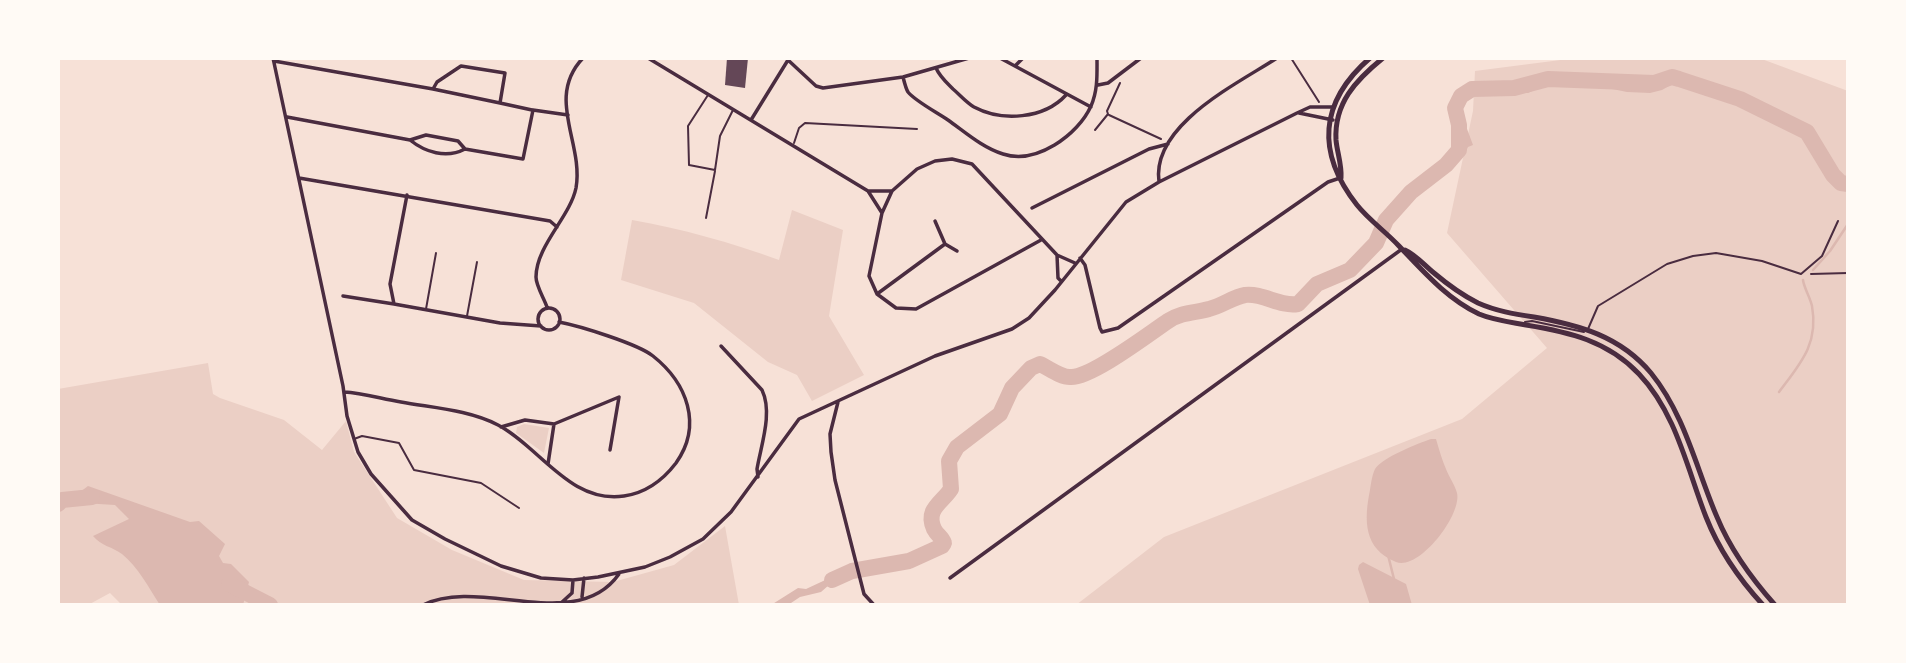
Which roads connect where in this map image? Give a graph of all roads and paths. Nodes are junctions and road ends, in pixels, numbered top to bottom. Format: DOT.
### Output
graph roads {
  1 [pos="583,58"];
  2 [pos="648,58"];
  3 [pos="970,58"];
  4 [pos="1000,58"];
  5 [pos="1023,58"];
  6 [pos="1097,58"];
  7 [pos="1141,58"];
  8 [pos="1277,58"];
  9 [pos="1290,58"];
  10 [pos="1370,58"];
  11 [pos="1383,58"];
  12 [pos="273,60"];
  13 [pos="1015,66"];
  14 [pos="1128,66"];
  15 [pos="936,68"];
  16 [pos="903,77"];
  17 [pos="1098,85"];
  18 [pos="433,89"];
  19 [pos="708,94"];
  20 [pos="1066,95"];
  21 [pos="500,103"];
  22 [pos="1321,105"];
  23 [pos="1091,107"];
  24 [pos="1332,107"];
  25 [pos="1340,108"];
  26 [pos="533,110"];
  27 [pos="733,110"];
  28 [pos="1297,113"];
  29 [pos="1108,114"];
  30 [pos="568,115"];
  31 [pos="286,117"];
  32 [pos="1329,119"];
  33 [pos="751,120"];
  34 [pos="1337,121"];
  35 [pos="917,129"];
  36 [pos="1095,130"];
  37 [pos="410,139"];
  38 [pos="1168,144"];
  39 [pos="793,145"];
  40 [pos="465,149"];
  41 [pos="715,170"];
  42 [pos="299,178"];
  43 [pos="1341,178"];
  44 [pos="1159,182"];
  45 [pos="868,191"];
  46 [pos="892,191"];
  47 [pos="407,195"];
  48 [pos="1032,208"];
  49 [pos="881,213"];
  50 [pos="706,218"];
  51 [pos="934,221"];
  52 [pos="1838,221"];
  53 [pos="557,227"];
  54 [pos="1041,240"];
  55 [pos="945,244"];
  56 [pos="1402,249"];
  57 [pos="957,251"];
  58 [pos="436,253"];
  59 [pos="1058,255"];
  60 [pos="1080,258"];
  61 [pos="477,262"];
  62 [pos="1074,263"];
  63 [pos="1848,273"];
  64 [pos="1801,274"];
  65 [pos="1061,281"];
  66 [pos="877,294"];
  67 [pos="343,296"];
  68 [pos="394,304"];
  69 [pos="547,307"];
  70 [pos="426,310"];
  71 [pos="467,317"];
  72 [pos="559,322"];
  73 [pos="1519,324"];
  74 [pos="541,326"];
  75 [pos="1589,329"];
  76 [pos="720,346"];
  77 [pos="344,392"];
  78 [pos="838,402"];
  79 [pos="554,424"];
  80 [pos="501,427"];
  81 [pos="354,439"];
  82 [pos="610,450"];
  83 [pos="548,464"];
  84 [pos="758,477"];
  85 [pos="519,508"];
  86 [pos="619,574"];
  87 [pos="584,578"];
  88 [pos="950,578"];
  89 [pos="573,579"];
  90 [pos="581,599"];
  91 [pos="560,604"];
  92 [pos="423,605"];
  93 [pos="874,605"];
  94 [pos="1763,605"];
  95 [pos="1775,605"];
  1 -- 30 [label="street"];
  2 -- 19 [label="street"];
  3 -- 15 [label="street"];
  4 -- 13 [label="street"];
  5 -- 13 [label="street"];
  6 -- 17 [label="street"];
  7 -- 14 [label="street"];
  8 -- 38 [label="street"];
  9 -- 22 [label="path"];
  10 -- 24 [label="main road"];
  11 -- 25 [label="main road"];
  12 -- 18 [label="street"];
  12 -- 31 [label="street"];
  13 -- 20 [label="street"];
  14 -- 17 [label="street"];
  14 -- 29 [label="path"];
  15 -- 16 [label="street"];
  15 -- 20 [label="street"];
  16 -- 23 [label="street"];
  16 -- 33 [label="street"];
  17 -- 23 [label="street"];
  18 -- 21 [label="street"];
  18 -- 21 [label="street"];
  19 -- 27 [label="street"];
  19 -- 41 [label="lane"];
  20 -- 23 [label="street"];
  21 -- 26 [label="street"];
  22 -- 24 [label="street"];
  22 -- 28 [label="street"];
  24 -- 25 [label="street"];
  24 -- 32 [label="main road"];
  25 -- 34 [label="main road"];
  26 -- 30 [label="street"];
  26 -- 40 [label="street"];
  27 -- 33 [label="street"];
  27 -- 41 [label="lane"];
  28 -- 32 [label="street"];
  28 -- 44 [label="street"];
  29 -- 36 [label="path"];
  29 -- 38 [label="path"];
  30 -- 53 [label="street"];
  31 -- 37 [label="street"];
  31 -- 42 [label="street"];
  32 -- 34 [label="street"];
  32 -- 43 [label="main road"];
  33 -- 39 [label="street"];
  34 -- 43 [label="main road"];
  35 -- 39 [label="lane"];
  37 -- 40 [label="street"];
  37 -- 40 [label="street"];
  38 -- 44 [label="street"];
  38 -- 48 [label="street"];
  39 -- 45 [label="street"];
  41 -- 50 [label="lane"];
  42 -- 47 [label="street"];
  42 -- 77 [label="street"];
  43 -- 56 [label="main road"];
  43 -- 60 [label="street"];
  44 -- 60 [label="street"];
  45 -- 46 [label="street"];
  45 -- 49 [label="street"];
  46 -- 49 [label="street"];
  46 -- 54 [label="street"];
  47 -- 53 [label="street"];
  47 -- 68 [label="street"];
  49 -- 66 [label="street"];
  51 -- 55 [label="street"];
  52 -- 64 [label="lane"];
  53 -- 69 [label="street"];
  54 -- 59 [label="street"];
  54 -- 66 [label="street"];
  55 -- 57 [label="street"];
  55 -- 66 [label="street"];
  56 -- 73 [label="main road"];
  56 -- 75 [label="main road"];
  56 -- 88 [label="street"];
  58 -- 70 [label="lane"];
  59 -- 62 [label="street"];
  59 -- 65 [label="street"];
  60 -- 62 [label="street"];
  61 -- 71 [label="lane"];
  62 -- 65 [label="street"];
  63 -- 64 [label="path"];
  64 -- 75 [label="lane"];
  65 -- 78 [label="street"];
  67 -- 68 [label="street"];
  68 -- 70 [label="street"];
  69 -- 72 [label="street"];
  69 -- 74 [label="street"];
  70 -- 71 [label="street"];
  71 -- 74 [label="street"];
  72 -- 74 [label="street"];
  72 -- 83 [label="street"];
  73 -- 75 [label="lane"];
  73 -- 94 [label="main road"];
  75 -- 95 [label="main road"];
  76 -- 84 [label="street"];
  77 -- 80 [label="street"];
  77 -- 81 [label="street"];
  78 -- 84 [label="street"];
  78 -- 93 [label="street"];
  79 -- 80 [label="street"];
  79 -- 82 [label="street"];
  79 -- 83 [label="street"];
  80 -- 83 [label="street"];
  81 -- 85 [label="lane"];
  81 -- 89 [label="street"];
  84 -- 86 [label="street"];
  86 -- 87 [label="street"];
  86 -- 90 [label="street"];
  87 -- 89 [label="street"];
  87 -- 90 [label="street"];
  89 -- 91 [label="street"];
  90 -- 91 [label="street"];
  91 -- 92 [label="street"];
}
